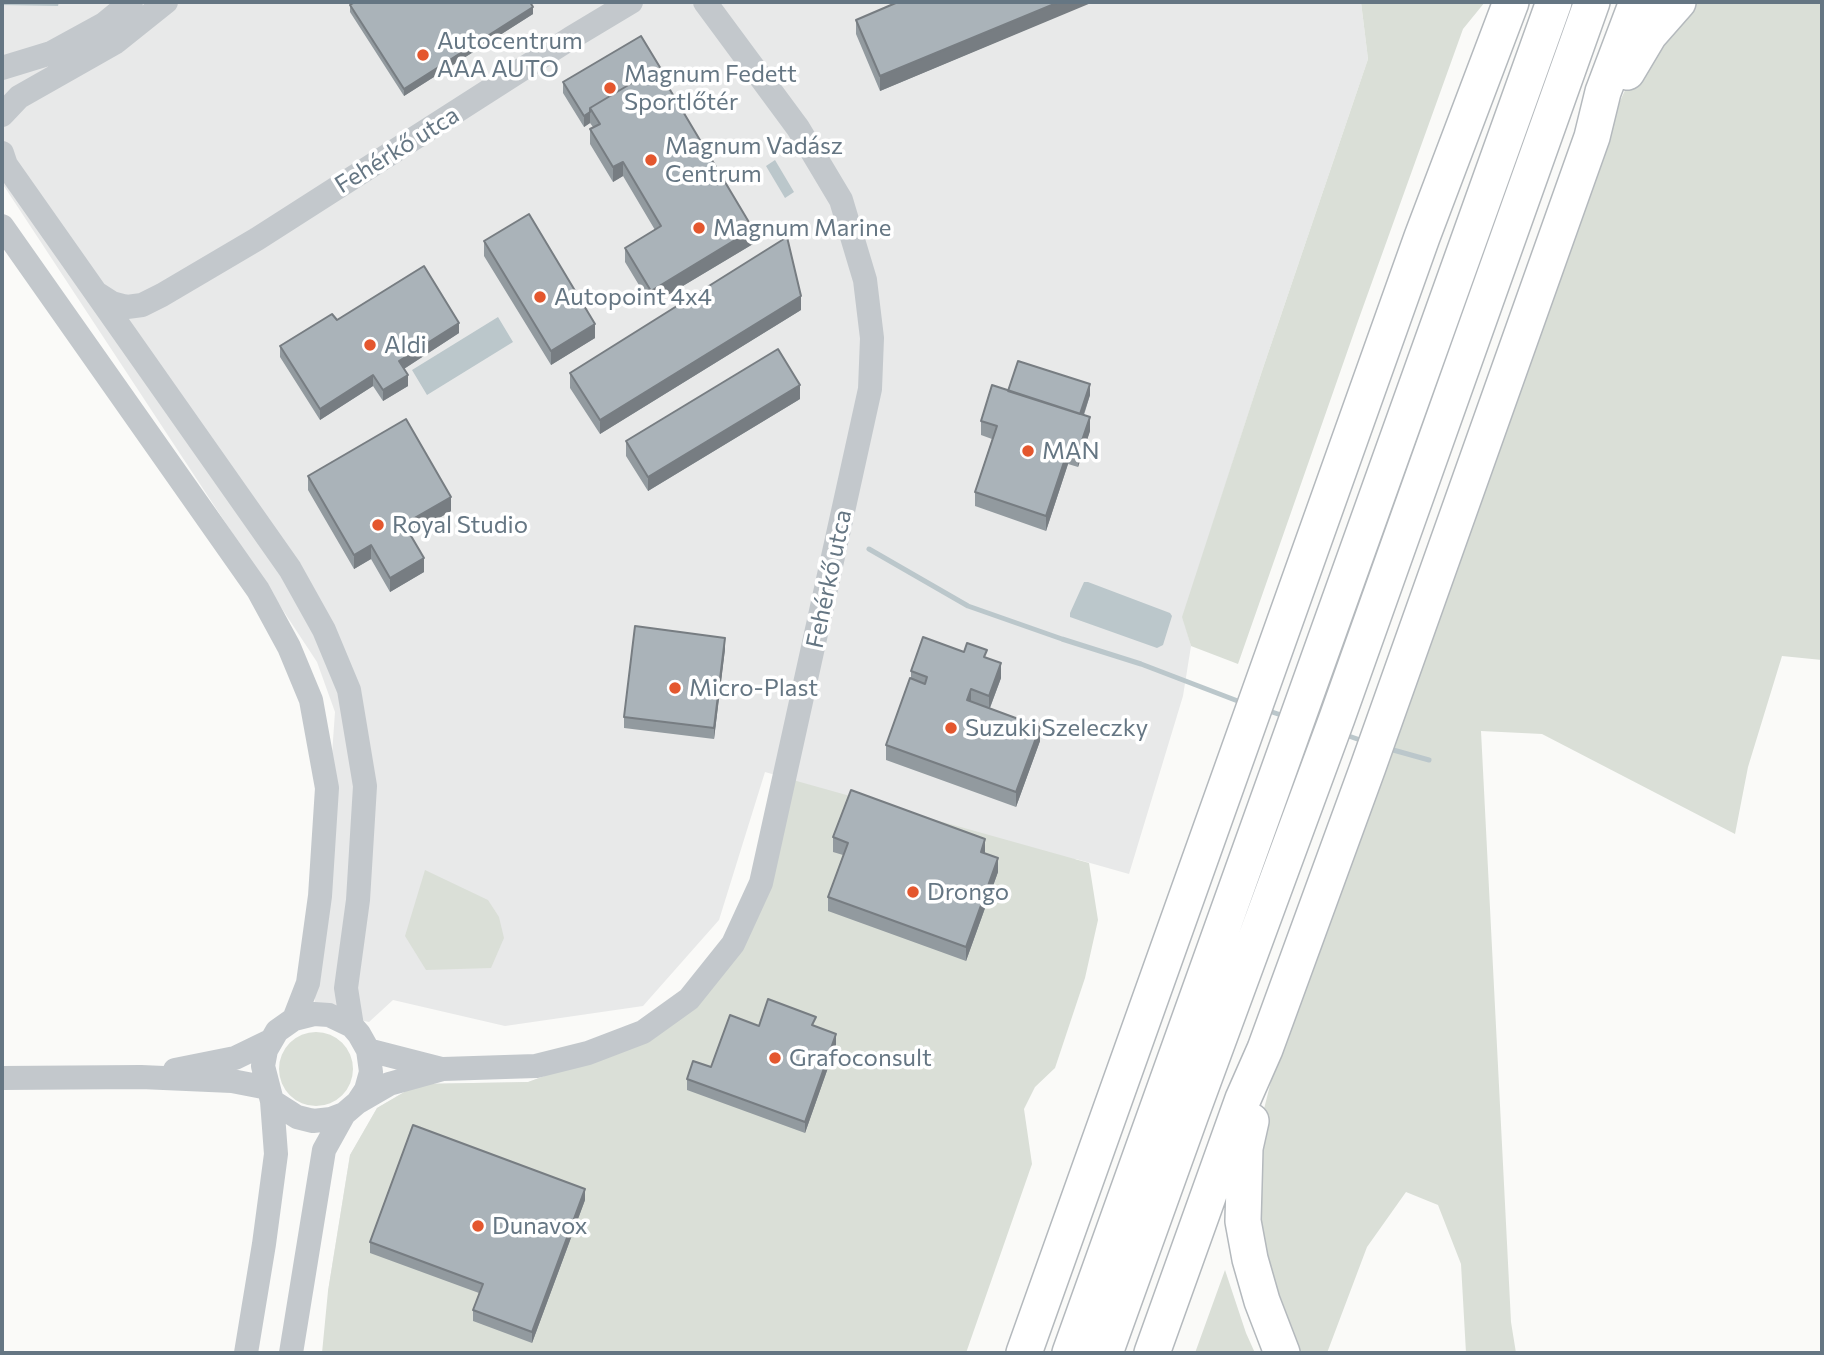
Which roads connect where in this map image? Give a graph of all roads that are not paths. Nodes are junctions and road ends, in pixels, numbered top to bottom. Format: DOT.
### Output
graph roads {
  1 [pos="131,2"];
  2 [pos="166,2"];
  3 [pos="631,2"];
  4 [pos="705,2"];
  5 [pos="1488,2"];
  6 [pos="1511,2"];
  7 [pos="1554,2"];
  8 [pos="1592,2"];
  9 [pos="1637,2"];
  10 [pos="1678,2"];
  11 [pos="2,68"];
  12 [pos="2,114"];
  13 [pos="1592,137"];
  14 [pos="2,153"];
  15 [pos="1449,163"];
  16 [pos="2,226"];
  17 [pos="95,292"];
  18 [pos="162,295"];
  19 [pos="139,356"];
  20 [pos="294,1019"];
  21 [pos="352,1026"];
  22 [pos="270,1041"];
  23 [pos="1265,1049"];
  24 [pos="368,1051"];
  25 [pos="443,1069"];
  26 [pos="141,1077"];
  27 [pos="2,1078"];
  28 [pos="270,1095"];
  29 [pos="351,1108"];
  30 [pos="246,1353"];
  31 [pos="291,1353"];
  32 [pos="1024,1353"];
  33 [pos="1070,1353"];
  34 [pos="1105,1353"];
  35 [pos="1152,1353"];
  36 [pos="1282,1353"];
  1 -- 11 [label="street"];
  2 -- 12 [label="street"];
  3 -- 18 [label="street, Fehérkő utca"];
  4 -- 25 [label="street, Fehérkő utca"];
  5 -- 15 [label="highway"];
  6 -- 15 [label="highway"];
  7 -- 33 [label="highway"];
  8 -- 34 [label="highway"];
  9 -- 13 [label="highway"];
  10 -- 13 [label="highway"];
  13 -- 23 [label="highway"];
  14 -- 17 [label="street"];
  15 -- 32 [label="highway"];
  16 -- 20 [label="street"];
  17 -- 18 [label="street"];
  17 -- 19 [label="street"];
  18 -- 19 [label="street"];
  19 -- 21 [label="street"];
  20 -- 21 [label="street"];
  20 -- 22 [label="street"];
  21 -- 24 [label="street"];
  22 -- 26 [label="street"];
  22 -- 28 [label="street"];
  23 -- 35 [label="highway"];
  23 -- 36 [label="highway"];
  24 -- 25 [label="street"];
  24 -- 29 [label="street"];
  25 -- 29 [label="street"];
  26 -- 27 [label="street"];
  26 -- 28 [label="street"];
  28 -- 29 [label="street"];
  28 -- 30 [label="street"];
  29 -- 31 [label="street"];
}
